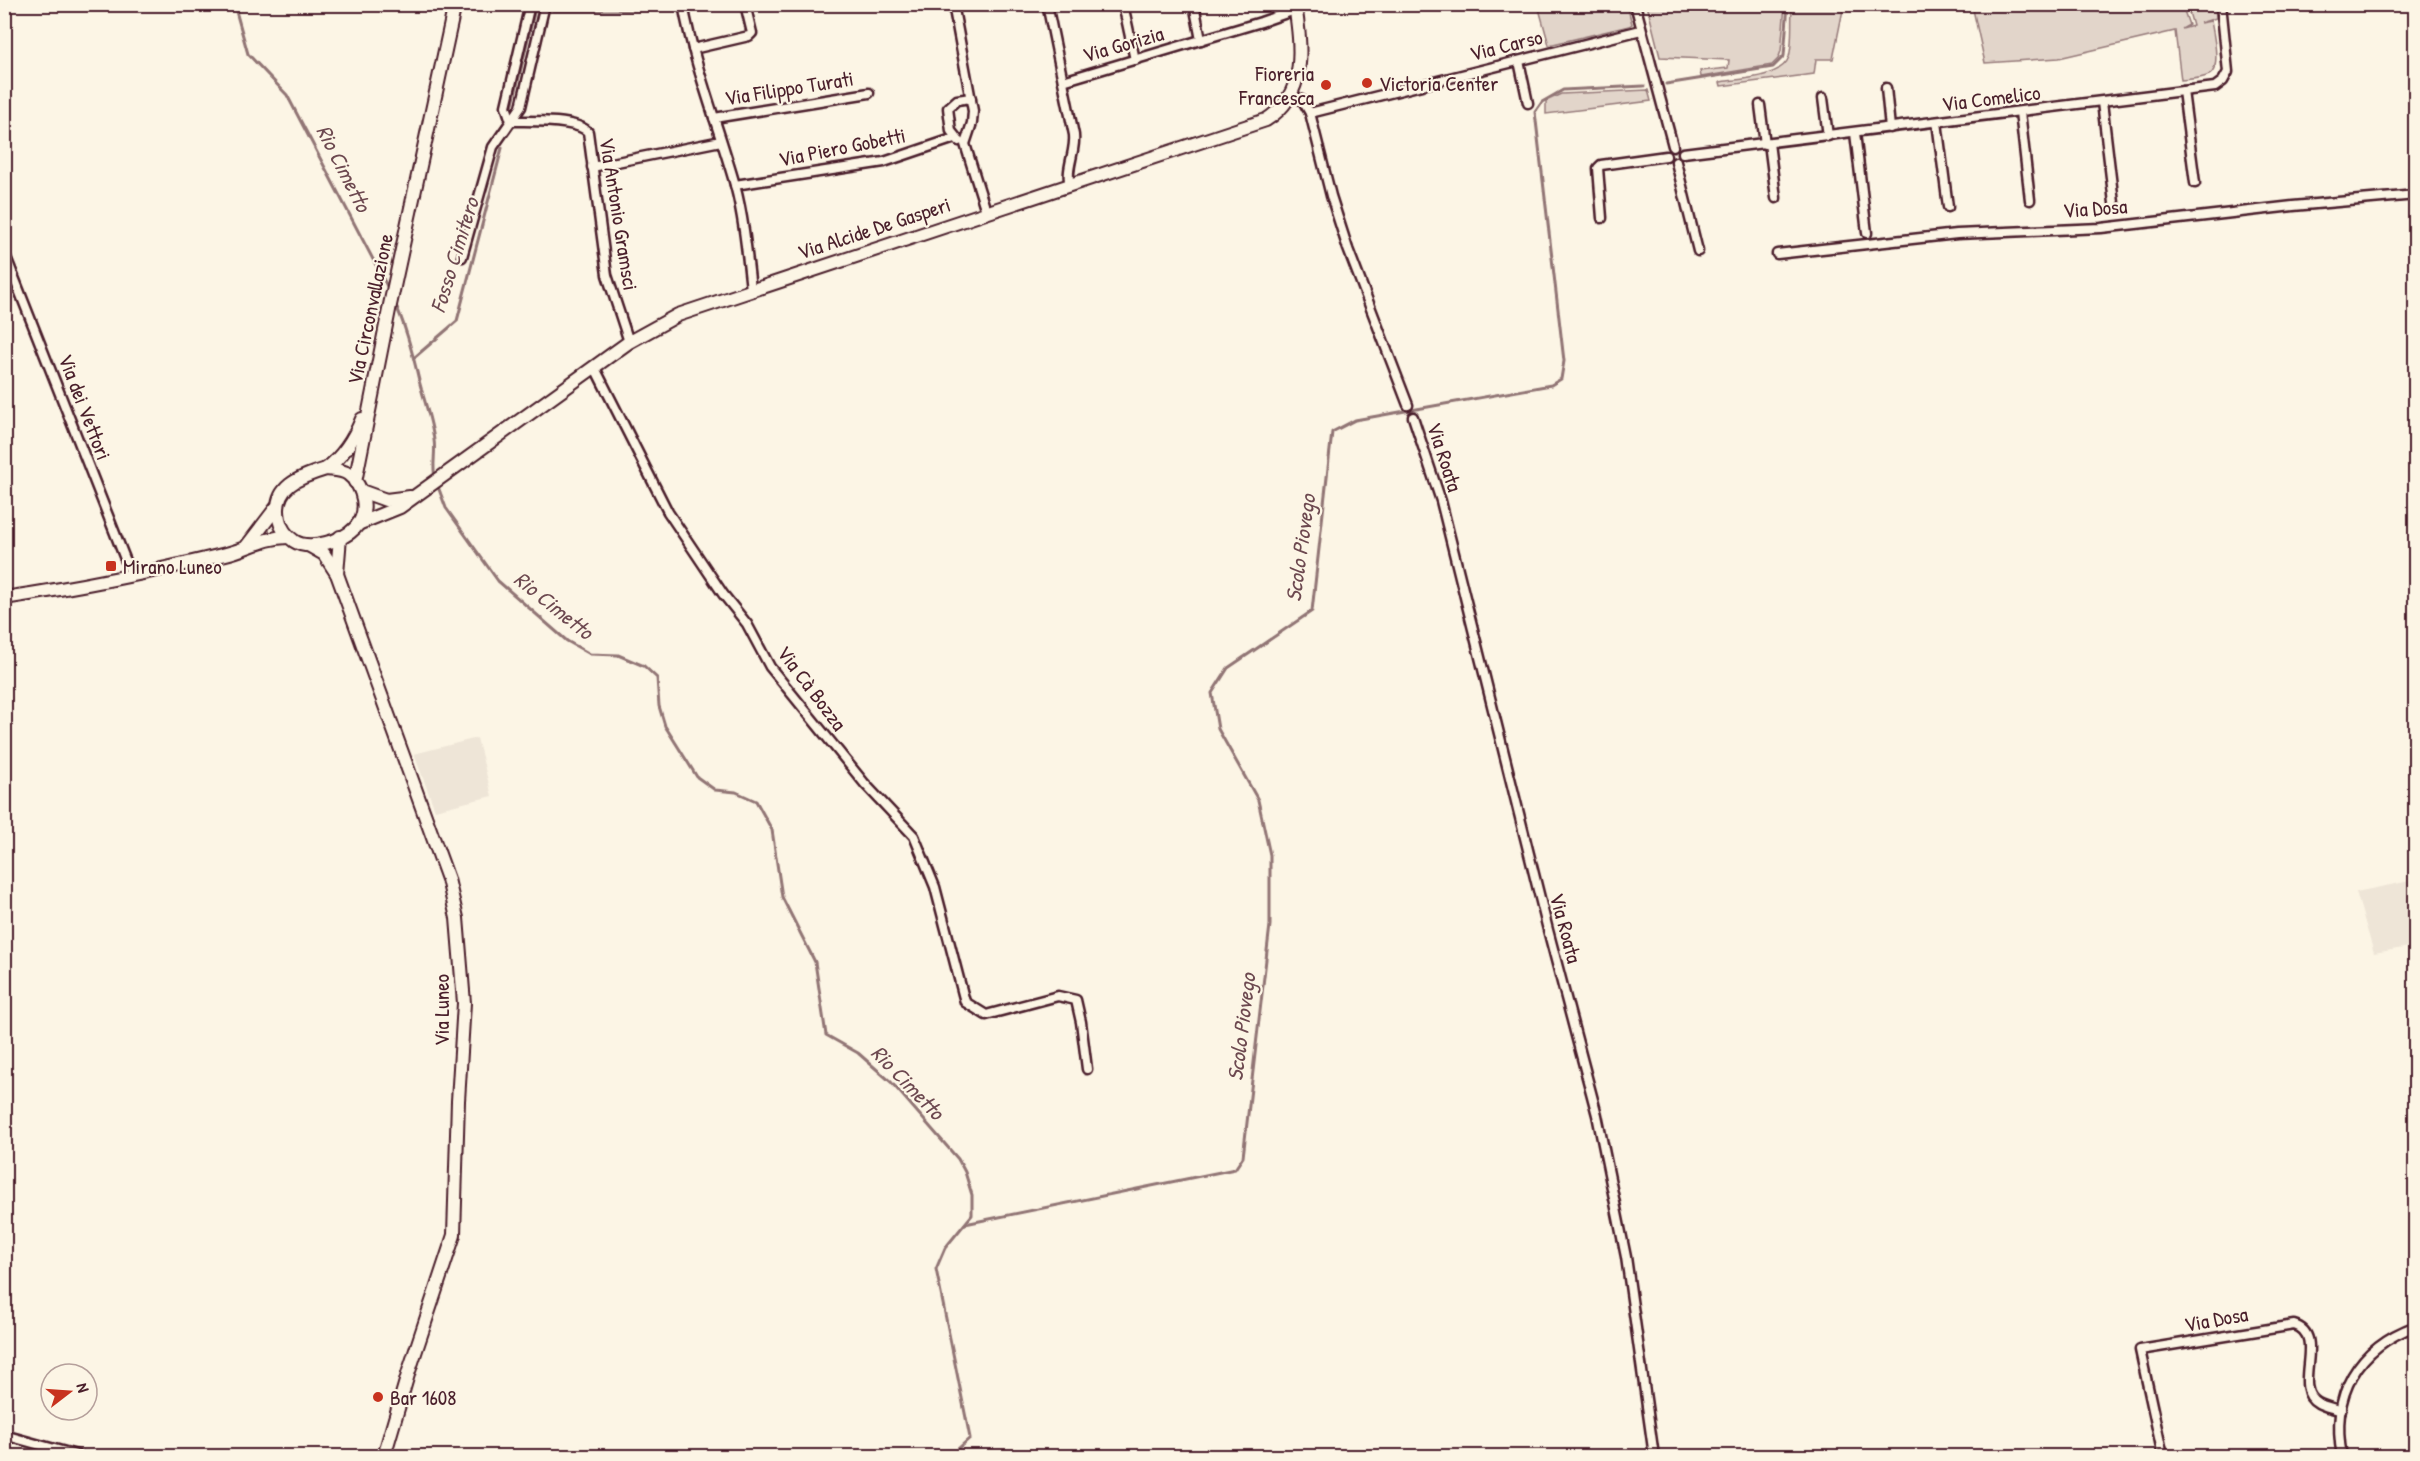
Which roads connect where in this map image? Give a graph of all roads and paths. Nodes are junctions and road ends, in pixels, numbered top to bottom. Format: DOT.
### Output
graph roads {
  1 [pos="455,4"];
  2 [pos="530,4"];
  3 [pos="545,4"];
  4 [pos="683,4"];
  5 [pos="745,4"];
  6 [pos="953,4"];
  7 [pos="1047,4"];
  8 [pos="1123,4"];
  9 [pos="1194,4"];
  10 [pos="1635,4"];
  11 [pos="2221,4"];
  12 [pos="1295,7"];
  13 [pos="1641,30"];
  14 [pos="1201,40"];
  15 [pos="693,49"];
  16 [pos="1135,60"];
  17 [pos="1519,61"];
  18 [pos="1063,81"];
  19 [pos="1886,87"];
  20 [pos="2183,91"];
  21 [pos="869,93"];
  22 [pos="1292,95"];
  23 [pos="970,98"];
  24 [pos="1823,98"];
  25 [pos="2102,102"];
  26 [pos="1528,103"];
  27 [pos="1760,105"];
  28 [pos="2020,112"];
  29 [pos="1310,113"];
  30 [pos="714,118"];
  31 [pos="511,121"];
  32 [pos="1937,122"];
  33 [pos="1890,128"];
  34 [pos="1855,133"];
  35 [pos="1828,136"];
  36 [pos="955,138"];
  37 [pos="721,141"];
  38 [pos="1767,143"];
  39 [pos="965,144"];
  40 [pos="1672,146"];
  41 [pos="1683,153"];
  42 [pos="1666,156"];
  43 [pos="1676,162"];
  44 [pos="592,167"];
  45 [pos="2195,183"];
  46 [pos="735,185"];
  47 [pos="1070,185"];
  48 [pos="2415,195"];
  49 [pos="1776,198"];
  50 [pos="2030,200"];
  51 [pos="2114,203"];
  52 [pos="1948,207"];
  53 [pos="986,211"];
  54 [pos="1602,218"];
  55 [pos="1867,233"];
  56 [pos="1698,251"];
  57 [pos="4,252"];
  58 [pos="1777,254"];
  59 [pos="462,257"];
  60 [pos="751,289"];
  61 [pos="629,342"];
  62 [pos="595,368"];
  63 [pos="371,396"];
  64 [pos="1408,405"];
  65 [pos="1413,417"];
  66 [pos="326,469"];
  67 [pos="358,486"];
  68 [pos="414,496"];
  69 [pos="276,508"];
  70 [pos="358,524"];
  71 [pos="288,537"];
  72 [pos="340,537"];
  73 [pos="246,546"];
  74 [pos="310,546"];
  75 [pos="131,574"];
  76 [pos="337,574"];
  77 [pos="4,598"];
  78 [pos="1087,1069"];
  79 [pos="2415,1326"];
  80 [pos="2341,1411"];
  81 [pos="4,1435"];
  82 [pos="80,1456"];
  83 [pos="384,1456"];
  84 [pos="1654,1456"];
  85 [pos="2163,1456"];
  86 [pos="2342,1456"];
  1 -- 63 [label="street, Via Circonvallazione"];
  2 -- 31 [label="street"];
  3 -- 31 [label="street"];
  4 -- 15 [label="street, Via Filippo Turati"];
  5 -- 15 [label="street"];
  6 -- 23 [label="street"];
  7 -- 18 [label="street"];
  8 -- 16 [label="street"];
  9 -- 14 [label="street"];
  10 -- 13 [label="street"];
  11 -- 20 [label="street, Via Comelico"];
  12 -- 14 [label="street, Via Gorizia"];
  12 -- 22 [label="street"];
  13 -- 17 [label="street, Via Carso"];
  13 -- 40 [label="street"];
  14 -- 16 [label="street, Via Gorizia"];
  15 -- 30 [label="street, Via Filippo Turati"];
  16 -- 18 [label="street, Via Gorizia"];
  17 -- 26 [label="street"];
  17 -- 29 [label="street, Via Carso"];
  18 -- 47 [label="street"];
  19 -- 33 [label="street"];
  20 -- 25 [label="street, Via Comelico"];
  20 -- 45 [label="street"];
  21 -- 30 [label="street, Via Filippo Turati"];
  22 -- 29 [label="street"];
  22 -- 47 [label="street, Via Alcide De Gasperi"];
  23 -- 36 [label="street"];
  23 -- 39 [label="street"];
  24 -- 35 [label="street"];
  25 -- 28 [label="street, Via Comelico"];
  25 -- 51 [label="street"];
  27 -- 38 [label="street"];
  28 -- 32 [label="street, Via Comelico"];
  28 -- 50 [label="street"];
  29 -- 64 [label="street, Via Roata"];
  30 -- 37 [label="street, Via Filippo Turati"];
  31 -- 44 [label="street, Via Antonio Gramsci"];
  31 -- 59 [label="street"];
  32 -- 33 [label="street, Via Comelico"];
  32 -- 52 [label="street"];
  33 -- 34 [label="street, Via Comelico"];
  34 -- 35 [label="street, Via Comelico"];
  34 -- 55 [label="street"];
  35 -- 38 [label="street, Via Comelico"];
  36 -- 39 [label="street"];
  36 -- 46 [label="street, Via Piero Gobetti"];
  37 -- 44 [label="street"];
  37 -- 46 [label="street, Via Filippo Turati"];
  38 -- 41 [label="street, Via Comelico"];
  38 -- 49 [label="street"];
  39 -- 53 [label="street"];
  40 -- 41 [label="street"];
  40 -- 42 [label="street"];
  41 -- 43 [label="street"];
  42 -- 43 [label="street"];
  42 -- 54 [label="street"];
  43 -- 56 [label="street"];
  44 -- 61 [label="street, Via Antonio Gramsci"];
  46 -- 60 [label="street, Via Filippo Turati"];
  47 -- 53 [label="street, Via Alcide De Gasperi"];
  48 -- 58 [label="street, Via Dosa"];
  53 -- 60 [label="street, Via Alcide De Gasperi"];
  57 -- 75 [label="street, Via dei Vettori"];
  60 -- 61 [label="street, Via Alcide De Gasperi"];
  61 -- 62 [label="street, Via Alcide De Gasperi"];
  62 -- 68 [label="street, Via Alcide De Gasperi"];
  62 -- 78 [label="street, Via Cà Bozza"];
  63 -- 66 [label="street"];
  63 -- 67 [label="street, Via Circonvallazione"];
  65 -- 84 [label="street, Via Roata"];
  66 -- 67 [label="street"];
  66 -- 69 [label="street"];
  67 -- 68 [label="street"];
  67 -- 70 [label="street"];
  68 -- 70 [label="street, Via Alcide De Gasperi"];
  69 -- 71 [label="street"];
  69 -- 73 [label="street"];
  70 -- 72 [label="street"];
  71 -- 73 [label="street"];
  71 -- 74 [label="street"];
  72 -- 74 [label="street"];
  72 -- 76 [label="street"];
  73 -- 75 [label="street"];
  74 -- 76 [label="street"];
  75 -- 77 [label="street"];
  76 -- 83 [label="street, Via Luneo"];
  79 -- 80 [label="street"];
  80 -- 85 [label="street, Via Dosa"];
  80 -- 86 [label="street"];
  81 -- 82 [label="street"];
}
